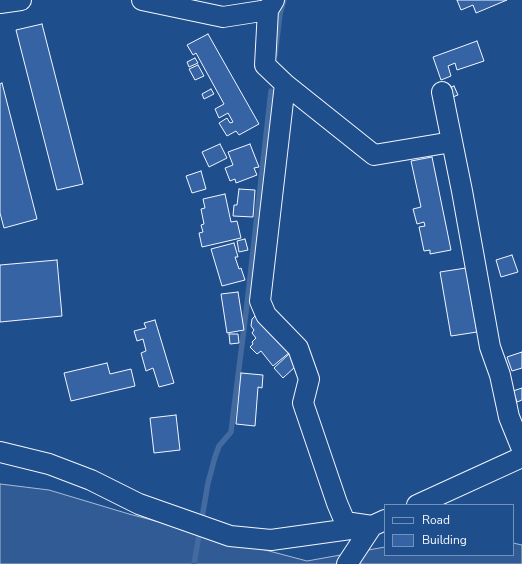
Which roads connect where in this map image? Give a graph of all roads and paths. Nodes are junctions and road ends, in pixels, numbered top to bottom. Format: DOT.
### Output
graph roads {
  1 [pos="21,0"];
  2 [pos="142,0"];
  3 [pos="0,3"];
  4 [pos="271,5"];
  5 [pos="285,84"];
  6 [pos="442,92"];
  7 [pos="452,142"];
  8 [pos="522,449"];
  9 [pos="0,452"];
  10 [pos="522,457"];
  11 [pos="419,504"];
  12 [pos="379,523"];
  13 [pos="347,564"];
  1 -- 3 [label="street"];
  2 -- 4 [label="street"];
  4 -- 5 [label="street"];
  5 -- 7 [label="street"];
  5 -- 12 [label="street"];
  6 -- 7 [label="street"];
  7 -- 8 [label="street"];
  9 -- 12 [label="street"];
  10 -- 11 [label="street"];
  12 -- 13 [label="street"];
}
